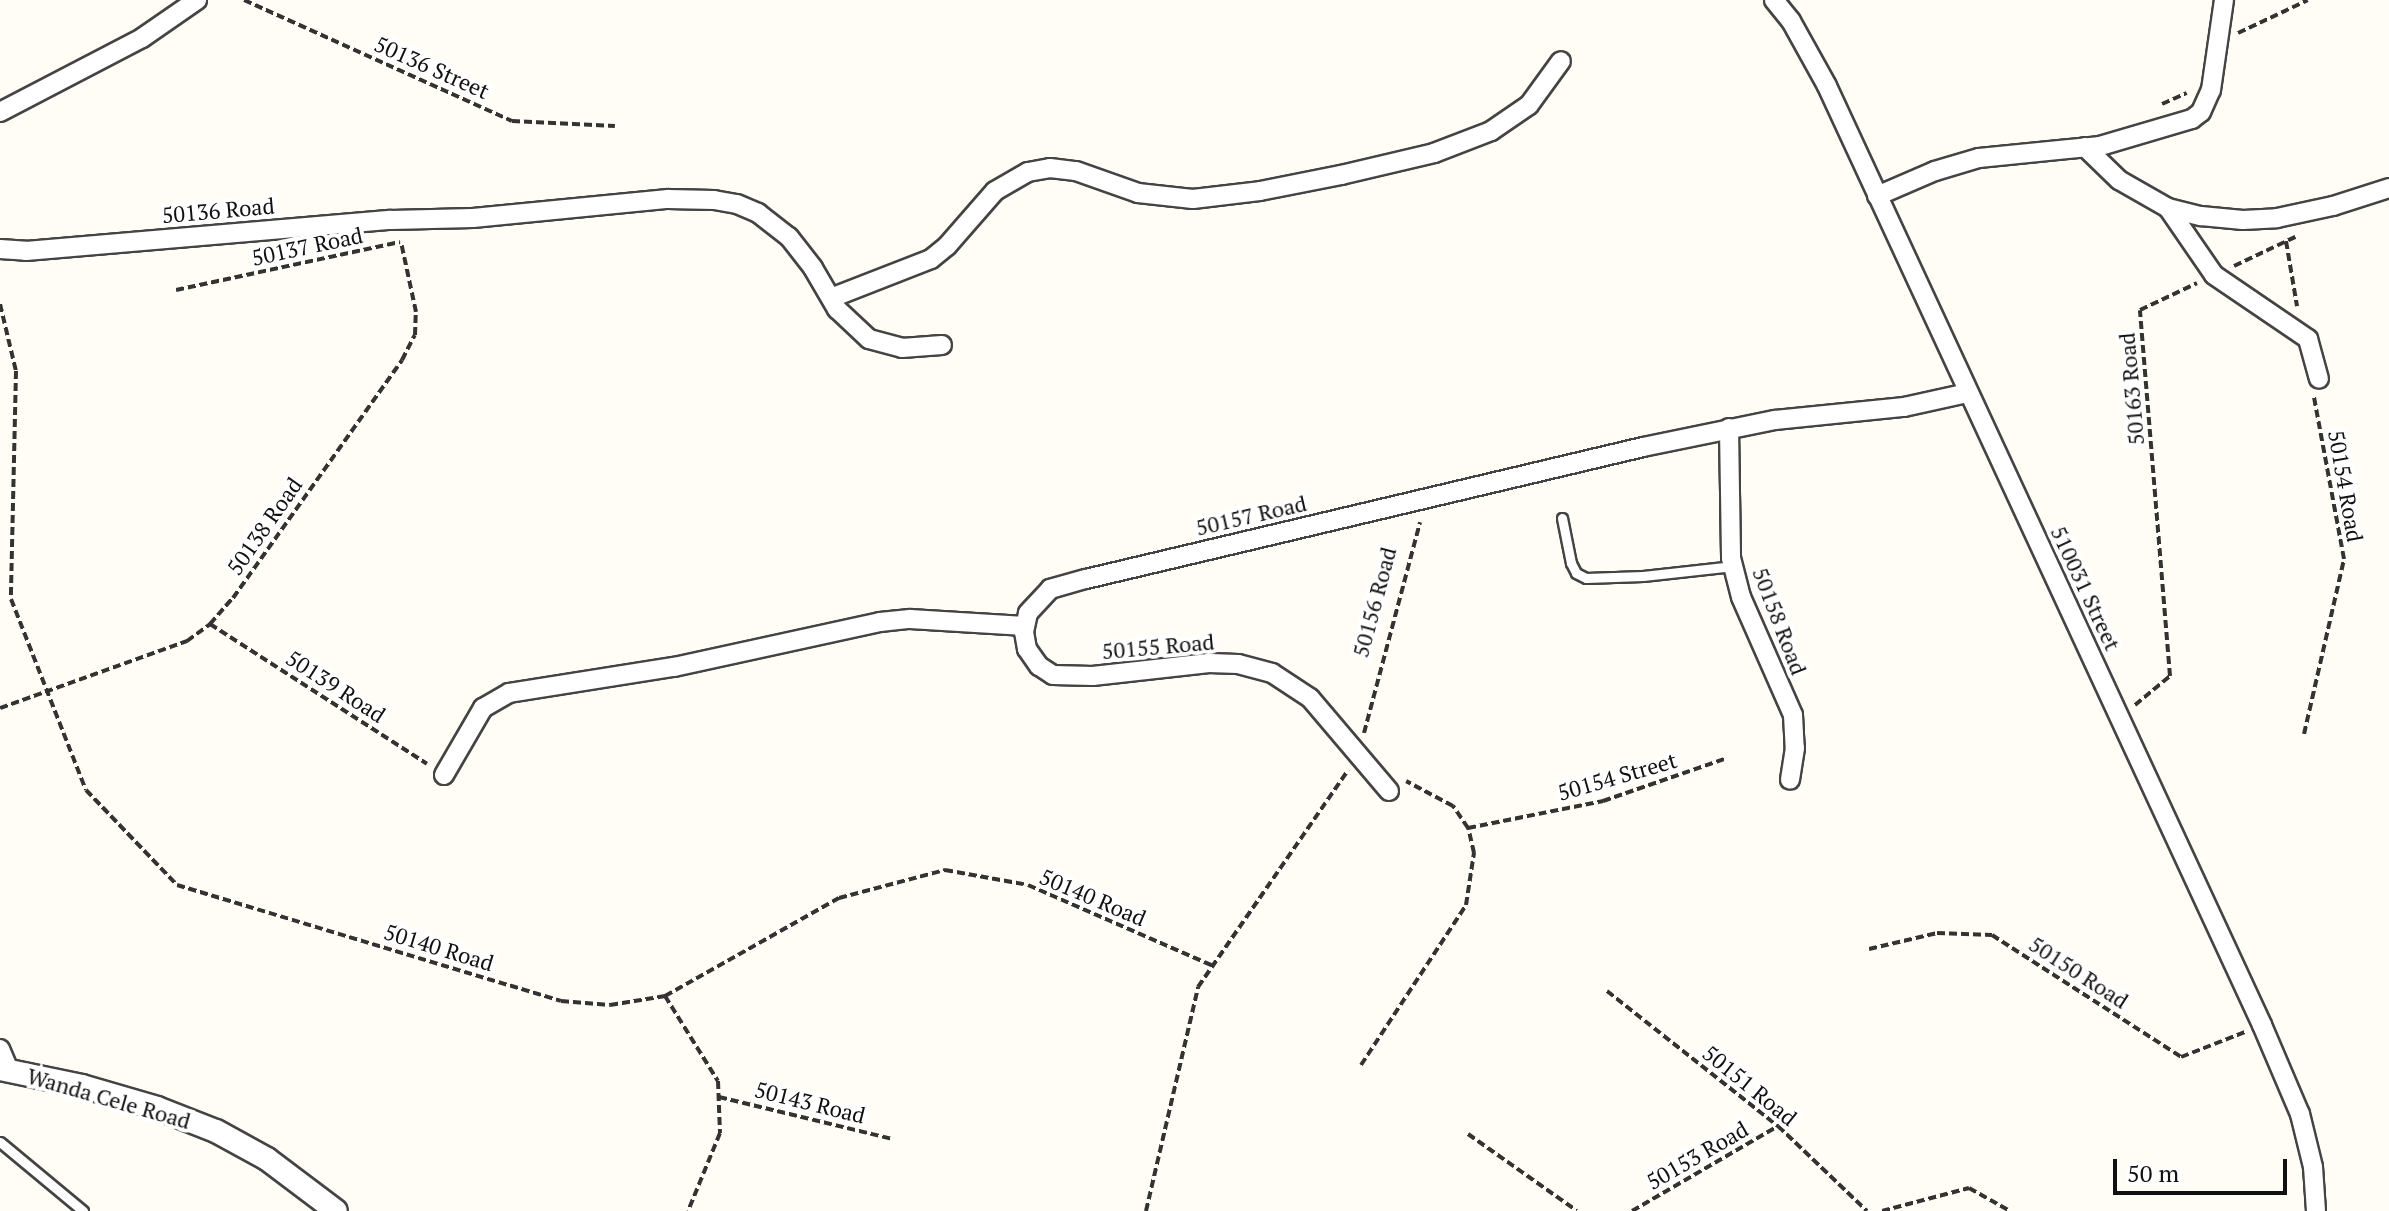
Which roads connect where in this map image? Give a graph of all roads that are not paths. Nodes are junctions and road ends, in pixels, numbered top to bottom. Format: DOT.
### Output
graph roads {
  1 [pos="197,0"];
  2 [pos="1774,0"];
  3 [pos="2224,0"];
  4 [pos="1561,61"];
  5 [pos="0,112"];
  6 [pos="2085,147"];
  7 [pos="2389,188"];
  8 [pos="1877,196"];
  9 [pos="2168,208"];
  10 [pos="0,249"];
  11 [pos="831,298"];
  12 [pos="942,345"];
  13 [pos="2316,386"];
  14 [pos="1967,393"];
  15 [pos="1729,428"];
  16 [pos="1562,518"];
  17 [pos="1733,566"];
  18 [pos="1025,626"];
  19 [pos="444,775"];
  20 [pos="1790,780"];
  21 [pos="1394,784"];
  22 [pos="0,1049"];
  23 [pos="4,1069"];
  24 [pos="0,1142"];
  25 [pos="83,1211"];
  26 [pos="336,1211"];
  27 [pos="2316,1211"];
  1 -- 5 [label="street"];
  2 -- 8 [label="street, 510031 Street"];
  3 -- 6 [label="street"];
  4 -- 11 [label="street"];
  6 -- 8 [label="street"];
  6 -- 9 [label="street"];
  7 -- 9 [label="street"];
  8 -- 14 [label="street, 510031 Street"];
  9 -- 13 [label="street"];
  10 -- 11 [label="street, 50136 Road"];
  11 -- 12 [label="street, 50136 Road"];
  14 -- 15 [label="street"];
  14 -- 27 [label="street, 510031 Street"];
  15 -- 17 [label="street, 50158 Road"];
  15 -- 18 [label="street, 50157 Road"];
  16 -- 17 [label="lane"];
  17 -- 20 [label="street, 50158 Road"];
  18 -- 19 [label="street"];
  18 -- 21 [label="street, 50155 Road"];
  22 -- 23 [label="street"];
  23 -- 26 [label="street, Wanda Cele Road"];
  24 -- 25 [label="lane"];
}
